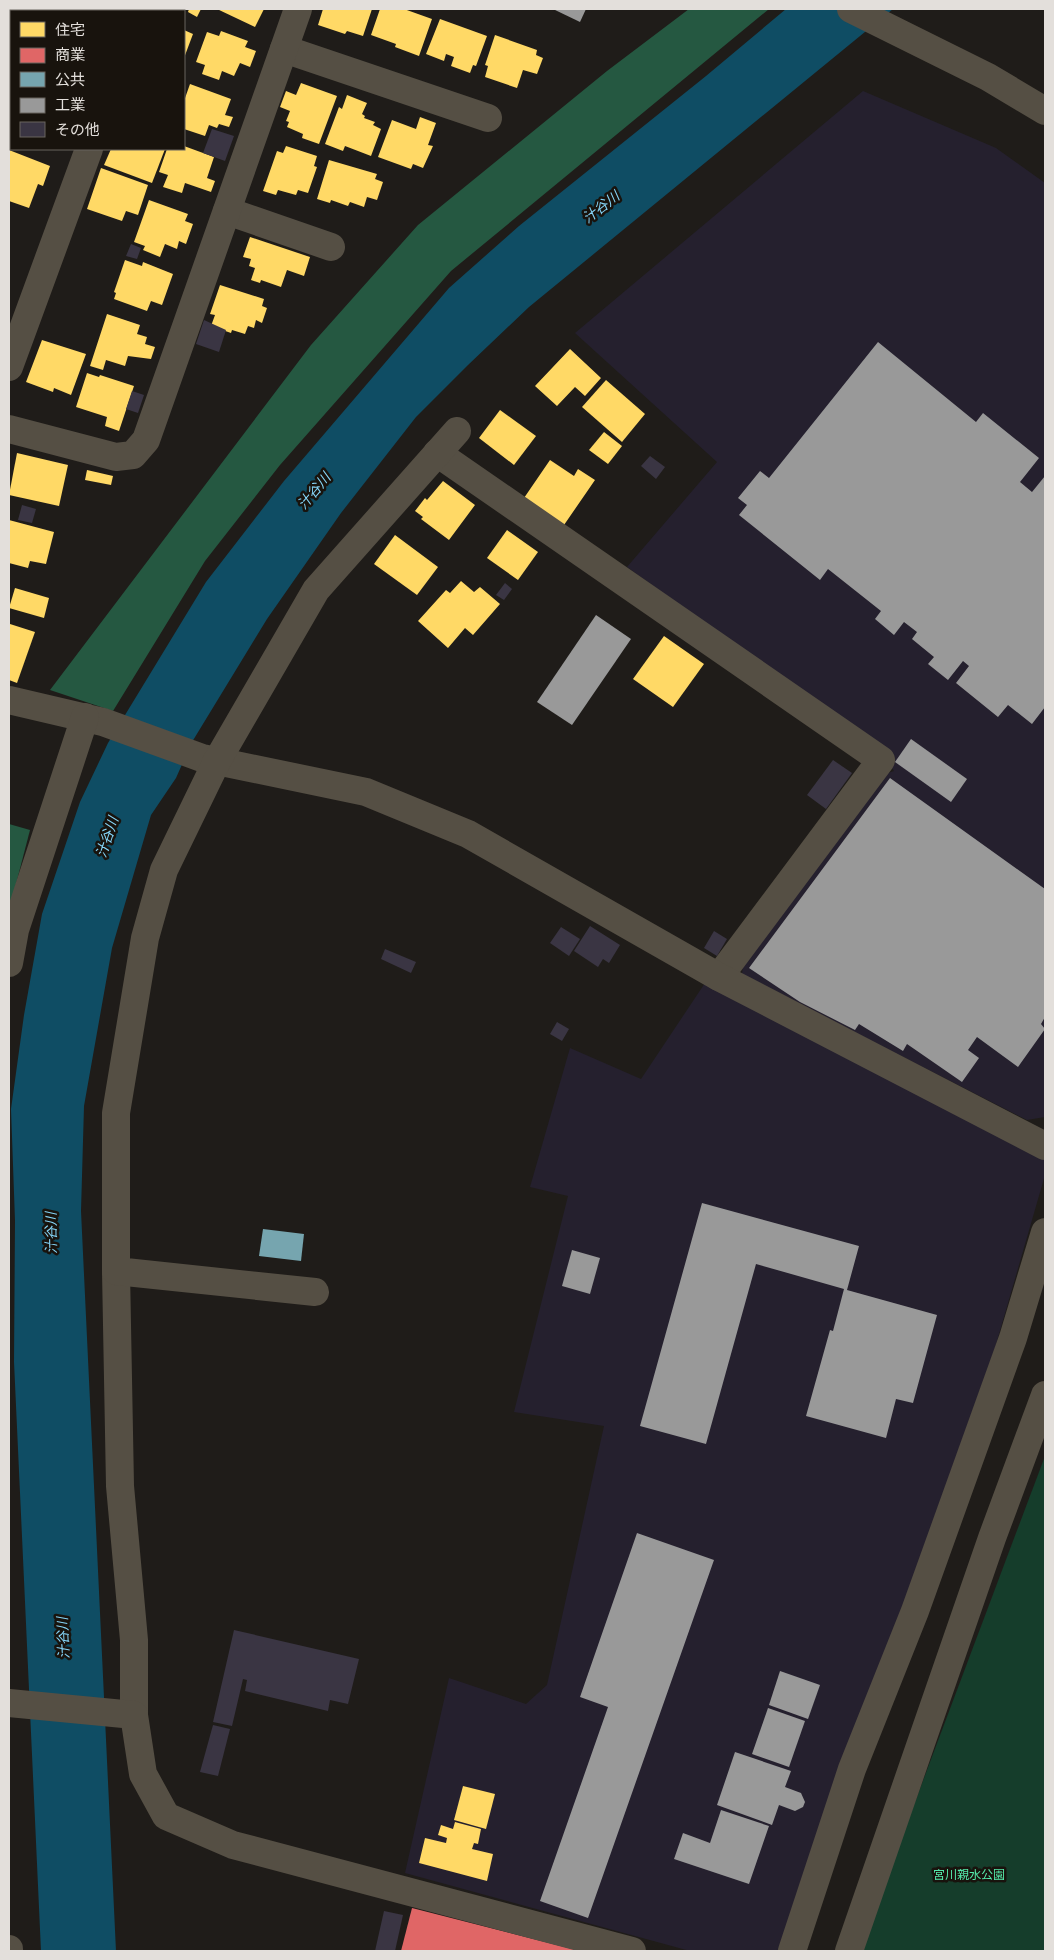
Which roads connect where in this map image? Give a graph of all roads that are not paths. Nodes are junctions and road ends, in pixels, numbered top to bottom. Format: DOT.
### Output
graph roads {
  1 [pos="298,9"];
  2 [pos="851,9"];
  3 [pos="284,50"];
  4 [pos="1045,111"];
  5 [pos="488,118"];
  6 [pos="89,150"];
  7 [pos="228,211"];
  8 [pos="331,247"];
  9 [pos="9,367"];
  10 [pos="9,430"];
  11 [pos="458,431"];
  12 [pos="437,453"];
  13 [pos="9,700"];
  14 [pos="94,719"];
  15 [pos="210,760"];
  16 [pos="9,963"];
  17 [pos="719,977"];
  18 [pos="1045,1146"];
  19 [pos="1045,1232"];
  20 [pos="116,1271"];
  21 [pos="315,1292"];
  22 [pos="1045,1395"];
  23 [pos="10,1703"];
  24 [pos="124,1714"];
  25 [pos="632,1951"];
  26 [pos="792,1951"];
  27 [pos="849,1951"];
  1 -- 3 [label="street"];
  2 -- 4 [label="street"];
  3 -- 5 [label="street"];
  3 -- 7 [label="street"];
  6 -- 9 [label="street"];
  7 -- 8 [label="street"];
  7 -- 10 [label="street"];
  11 -- 12 [label="street"];
  12 -- 15 [label="street"];
  12 -- 17 [label="street"];
  13 -- 14 [label="street"];
  14 -- 15 [label="street"];
  14 -- 16 [label="street"];
  15 -- 17 [label="street"];
  15 -- 20 [label="street"];
  17 -- 18 [label="street"];
  19 -- 26 [label="street"];
  20 -- 21 [label="street"];
  20 -- 24 [label="street"];
  22 -- 27 [label="street"];
  23 -- 24 [label="street"];
  24 -- 25 [label="street"];
}
